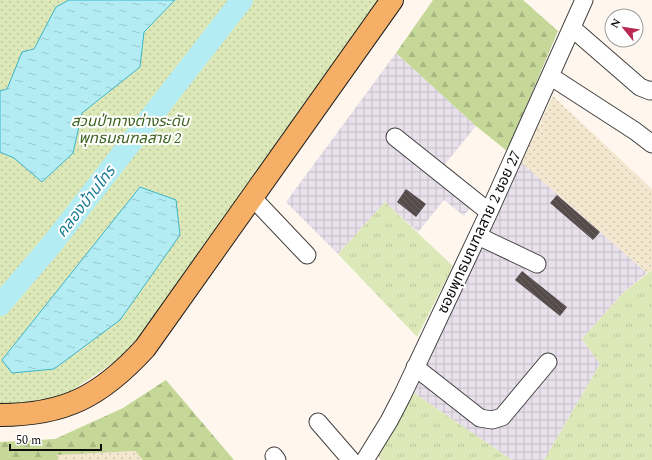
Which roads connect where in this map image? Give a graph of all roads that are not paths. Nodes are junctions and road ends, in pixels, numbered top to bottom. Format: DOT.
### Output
graph roads {
  1 [pos="392,0"];
  2 [pos="581,1"];
  3 [pos="572,28"];
  4 [pos="550,76"];
  5 [pos="652,90"];
  6 [pos="395,137"];
  7 [pos="652,144"];
  8 [pos="252,197"];
  9 [pos="489,212"];
  10 [pos="478,236"];
  11 [pos="307,255"];
  12 [pos="537,264"];
  13 [pos="548,362"];
  14 [pos="415,367"];
  15 [pos="0,415"];
  16 [pos="318,422"];
  17 [pos="351,460"];
  18 [pos="365,460"];
  1 -- 8 [label="main road"];
  2 -- 3 [label="street, ซอยพุทธมณฑลสาย 2 ซอย 27"];
  3 -- 4 [label="street, ซอยพุทธมณฑลสาย 2 ซอย 27"];
  3 -- 5 [label="street"];
  4 -- 7 [label="street"];
  4 -- 9 [label="street, ซอยพุทธมณฑลสาย 2 ซอย 27"];
  6 -- 9 [label="street"];
  8 -- 11 [label="street"];
  8 -- 15 [label="main road"];
  9 -- 10 [label="street, ซอยพุทธมณฑลสาย 2 ซอย 27"];
  10 -- 12 [label="street"];
  10 -- 14 [label="street, ซอยพุทธมณฑลสาย 2 ซอย 27"];
  13 -- 14 [label="street"];
  14 -- 18 [label="street, ซอยพุทธมณฑลสาย 2 ซอย 27"];
  16 -- 17 [label="street"];
}
